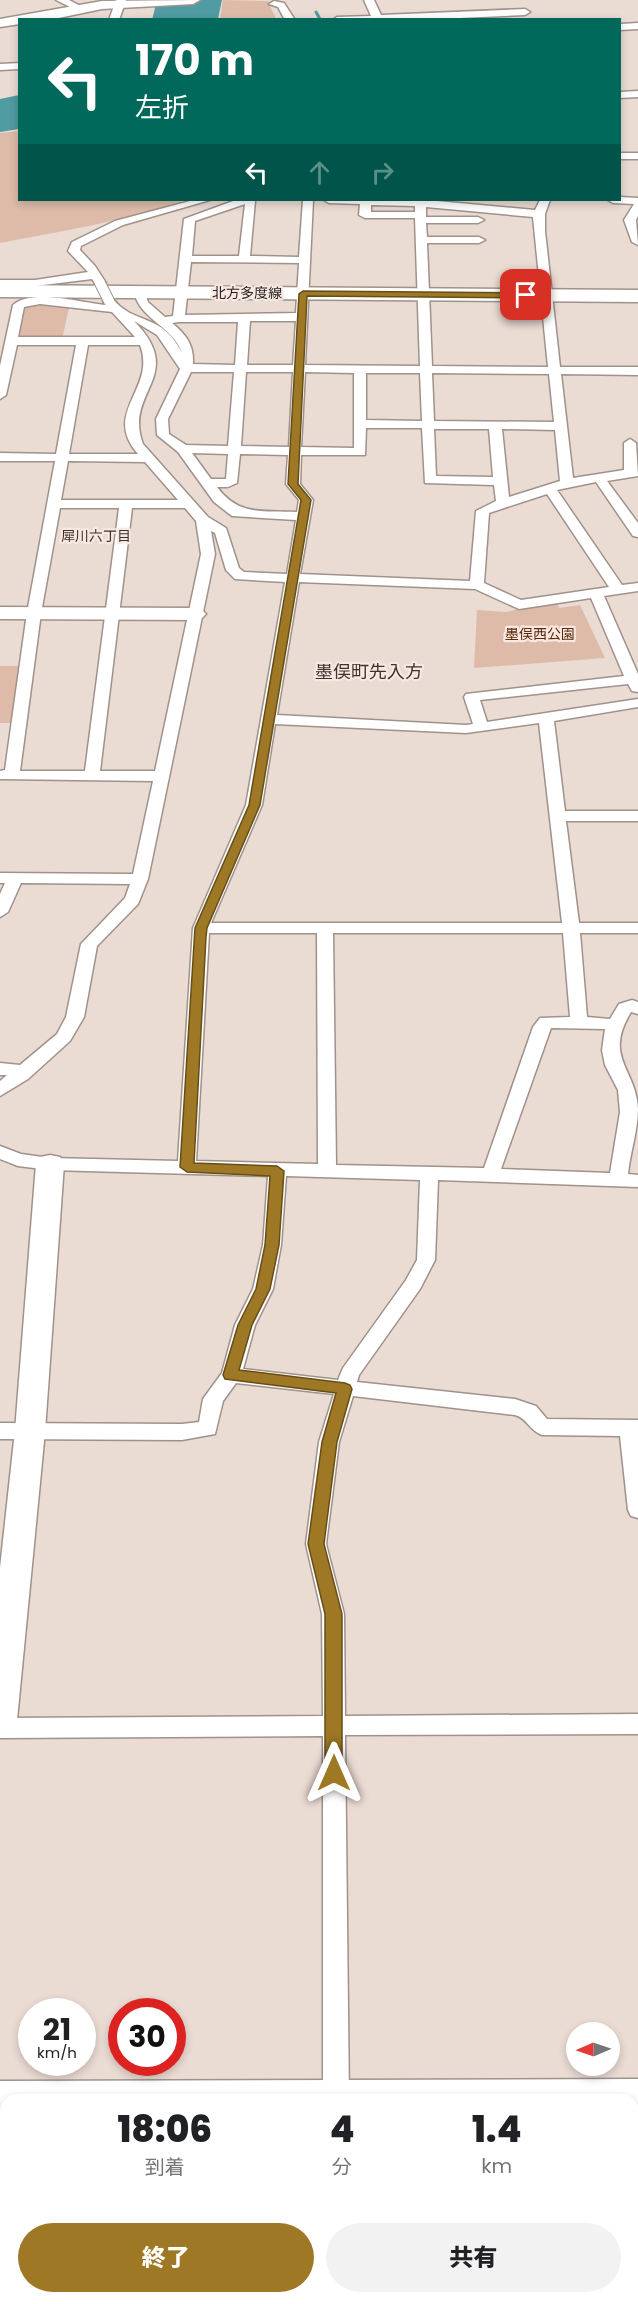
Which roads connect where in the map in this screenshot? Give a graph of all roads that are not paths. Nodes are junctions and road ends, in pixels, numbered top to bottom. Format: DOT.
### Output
graph roads {
  1 [pos="61,0"];
  2 [pos="193,0"];
  3 [pos="369,0"];
  4 [pos="523,0"];
  5 [pos="123,2"];
  6 [pos="273,2"];
  7 [pos="79,8"];
  8 [pos="453,14"];
  9 [pos="526,16"];
  10 [pos="45,18"];
  11 [pos="115,18"];
  12 [pos="279,18"];
  13 [pos="289,18"];
  14 [pos="378,18"];
  15 [pos="393,18"];
  16 [pos="18,21"];
  17 [pos="0,23"];
  18 [pos="638,26"];
  19 [pos="621,27"];
  20 [pos="18,66"];
  21 [pos="0,67"];
  22 [pos="621,93"];
  23 [pos="638,95"];
  24 [pos="621,156"];
  25 [pos="638,156"];
  26 [pos="621,200"];
  27 [pos="201,201"];
  28 [pos="230,201"];
  29 [pos="243,201"];
  30 [pos="250,201"];
  31 [pos="308,201"];
  32 [pos="366,201"];
  33 [pos="421,201"];
  34 [pos="545,201"];
  35 [pos="638,201"];
  36 [pos="638,206"];
  37 [pos="478,209"];
  38 [pos="539,214"];
  39 [pos="152,215"];
  40 [pos="421,218"];
  41 [pos="422,240"];
  42 [pos="479,240"];
  43 [pos="638,241"];
  44 [pos="186,259"];
  45 [pos="244,260"];
  46 [pos="305,260"];
  47 [pos="97,279"];
  48 [pos="0,283"];
  49 [pos="0,291"];
  50 [pos="140,292"];
  51 [pos="182,293"];
  52 [pos="303,294"];
  53 [pos="424,295"];
  54 [pos="546,296"];
  55 [pos="638,296"];
  56 [pos="113,307"];
  57 [pos="302,317"];
  58 [pos="179,318"];
  59 [pos="244,319"];
  60 [pos="164,321"];
  61 [pos="11,341"];
  62 [pos="83,341"];
  63 [pos="144,341"];
  64 [pos="187,368"];
  65 [pos="240,369"];
  66 [pos="299,370"];
  67 [pos="360,370"];
  68 [pos="427,370"];
  69 [pos="555,370"];
  70 [pos="638,371"];
  71 [pos="2,379"];
  72 [pos="0,395"];
  73 [pos="360,424"];
  74 [pos="429,424"];
  75 [pos="495,426"];
  76 [pos="560,426"];
  77 [pos="630,443"];
  78 [pos="183,449"];
  79 [pos="234,451"];
  80 [pos="295,452"];
  81 [pos="0,458"];
  82 [pos="62,458"];
  83 [pos="147,458"];
  84 [pos="635,472"];
  85 [pos="599,478"];
  86 [pos="500,481"];
  87 [pos="208,483"];
  88 [pos="567,483"];
  89 [pos="550,489"];
  90 [pos="503,503"];
  91 [pos="54,504"];
  92 [pos="187,504"];
  93 [pos="126,505"];
  94 [pos="303,516"];
  95 [pos="203,520"];
  96 [pos="638,532"];
  97 [pos="294,577"];
  98 [pos="477,585"];
  99 [pos="638,587"];
  100 [pos="618,590"];
  101 [pos="596,593"];
  102 [pos="0,613"];
  103 [pos="34,614"];
  104 [pos="113,614"];
  105 [pos="195,614"];
  106 [pos="638,654"];
  107 [pos="623,656"];
  108 [pos="635,684"];
  109 [pos="638,703"];
  110 [pos="546,718"];
  111 [pos="270,719"];
  112 [pos="482,727"];
  113 [pos="6,775"];
  114 [pos="92,775"];
  115 [pos="161,776"];
  116 [pos="558,816"];
  117 [pos="638,816"];
  118 [pos="8,878"];
  119 [pos="140,879"];
  120 [pos="0,912"];
  121 [pos="201,928"];
  122 [pos="325,928"];
  123 [pos="570,928"];
  124 [pos="638,928"];
  125 [pos="638,1008"];
  126 [pos="579,1022"];
  127 [pos="614,1026"];
  128 [pos="0,1069"];
  129 [pos="22,1074"];
  130 [pos="0,1090"];
  131 [pos="0,1152"];
  132 [pos="50,1164"];
  133 [pos="187,1167"];
  134 [pos="277,1171"];
  135 [pos="327,1172"];
  136 [pos="429,1174"];
  137 [pos="494,1174"];
  138 [pos="629,1181"];
  139 [pos="231,1375"];
  140 [pos="345,1389"];
  141 [pos="633,1428"];
  142 [pos="0,1431"];
  143 [pos="30,1431"];
  144 [pos="638,1510"];
  145 [pos="0,1720"];
  146 [pos="638,1724"];
  147 [pos="334,1725"];
  148 [pos="0,1728"];
  149 [pos="336,2094"];
  1 -- 7 [label="street"];
  2 -- 5 [label="street"];
  3 -- 14 [label="street"];
  4 -- 9 [label="street"];
  5 -- 7 [label="street"];
  5 -- 11 [label="street"];
  6 -- 12 [label="street"];
  6 -- 13 [label="street"];
  7 -- 10 [label="street"];
  8 -- 9 [label="street"];
  8 -- 15 [label="street"];
  16 -- 17 [label="street"];
  18 -- 19 [label="street"];
  20 -- 21 [label="street"];
  22 -- 23 [label="street"];
  24 -- 25 [label="street"];
  26 -- 35 [label="street"];
  27 -- 39 [label="street"];
  28 -- 39 [label="street"];
  29 -- 44 [label="street"];
  30 -- 45 [label="street"];
  31 -- 46 [label="street"];
  32 -- 33 [label="street"];
  32 -- 40 [label="street"];
  33 -- 37 [label="street"];
  33 -- 40 [label="street"];
  34 -- 38 [label="street"];
  36 -- 43 [label="street"];
  37 -- 38 [label="street"];
  37 -- 40 [label="street"];
  38 -- 54 [label="street"];
  39 -- 47 [label="street"];
  40 -- 41 [label="street"];
  41 -- 42 [label="street"];
  41 -- 53 [label="street"];
  44 -- 45 [label="street"];
  44 -- 51 [label="street"];
  45 -- 46 [label="street"];
  46 -- 52 [label="street"];
  47 -- 48 [label="street"];
  47 -- 56 [label="street, bridge"];
  49 -- 50 [label="main road, 北方多度線"];
  50 -- 51 [label="main road, 北方多度線"];
  50 -- 60 [label="street"];
  51 -- 52 [label="main road, 北方多度線"];
  51 -- 58 [label="street"];
  52 -- 53 [label="main road, 北方多度線"];
  52 -- 57 [label="street"];
  53 -- 54 [label="main road, 北方多度線"];
  53 -- 68 [label="street"];
  54 -- 55 [label="main road, 北方多度線"];
  54 -- 69 [label="street"];
  56 -- 61 [label="street"];
  56 -- 63 [label="street"];
  56 -- 64 [label="street"];
  57 -- 59 [label="street"];
  57 -- 66 [label="street"];
  58 -- 59 [label="street"];
  58 -- 60 [label="street"];
  59 -- 65 [label="street"];
  60 -- 64 [label="street"];
  61 -- 62 [label="street"];
  61 -- 71 [label="street"];
  62 -- 63 [label="street"];
  62 -- 82 [label="street"];
  63 -- 83 [label="street"];
  64 -- 65 [label="street"];
  64 -- 78 [label="street"];
  65 -- 66 [label="street"];
  65 -- 79 [label="street"];
  66 -- 67 [label="street"];
  66 -- 80 [label="street"];
  67 -- 68 [label="street"];
  67 -- 73 [label="street"];
  68 -- 69 [label="street"];
  68 -- 74 [label="street"];
  69 -- 70 [label="street"];
  69 -- 76 [label="street"];
  71 -- 72 [label="street"];
  73 -- 74 [label="street"];
  73 -- 80 [label="street"];
  74 -- 75 [label="street"];
  74 -- 86 [label="street"];
  75 -- 76 [label="street"];
  75 -- 86 [label="street"];
  76 -- 88 [label="street"];
  77 -- 84 [label="street"];
  78 -- 79 [label="street"];
  78 -- 87 [label="street"];
  79 -- 80 [label="street"];
  79 -- 87 [label="street"];
  80 -- 94 [label="street"];
  81 -- 82 [label="street"];
  82 -- 83 [label="street"];
  82 -- 91 [label="street"];
  83 -- 92 [label="street"];
  84 -- 85 [label="street"];
  85 -- 88 [label="street"];
  85 -- 96 [label="street"];
  86 -- 90 [label="street"];
  87 -- 94 [label="street"];
  88 -- 89 [label="street"];
  89 -- 90 [label="street"];
  89 -- 100 [label="street"];
  90 -- 98 [label="street"];
  91 -- 93 [label="street"];
  91 -- 103 [label="street"];
  92 -- 93 [label="street"];
  92 -- 95 [label="street"];
  93 -- 104 [label="street"];
  94 -- 97 [label="street"];
  95 -- 97 [label="street"];
  95 -- 105 [label="street"];
  97 -- 98 [label="street"];
  97 -- 111 [label="street"];
  98 -- 101 [label="street"];
  99 -- 100 [label="street"];
  100 -- 101 [label="street"];
  101 -- 107 [label="street"];
  102 -- 103 [label="street"];
  103 -- 104 [label="street"];
  103 -- 113 [label="street"];
  104 -- 105 [label="street"];
  104 -- 114 [label="street"];
  105 -- 115 [label="street"];
  106 -- 107 [label="street"];
  107 -- 108 [label="street"];
  108 -- 112 [label="street"];
  109 -- 110 [label="street"];
  110 -- 112 [label="street"];
  110 -- 116 [label="street"];
  111 -- 112 [label="street"];
  111 -- 121 [label="street"];
  113 -- 114 [label="street"];
  114 -- 115 [label="street"];
  115 -- 119 [label="street"];
  116 -- 117 [label="street"];
  116 -- 123 [label="street"];
  118 -- 119 [label="street"];
  118 -- 120 [label="street"];
  119 -- 129 [label="street"];
  121 -- 122 [label="street"];
  121 -- 133 [label="street"];
  122 -- 123 [label="street"];
  122 -- 135 [label="street"];
  123 -- 124 [label="street"];
  123 -- 126 [label="street"];
  125 -- 127 [label="street"];
  126 -- 127 [label="street"];
  126 -- 137 [label="street"];
  127 -- 138 [label="street"];
  128 -- 129 [label="street"];
  129 -- 130 [label="street"];
  131 -- 132 [label="street"];
  132 -- 133 [label="street"];
  132 -- 143 [label="street"];
  133 -- 134 [label="street"];
  134 -- 135 [label="street"];
  134 -- 139 [label="street"];
  135 -- 136 [label="street"];
  136 -- 137 [label="street"];
  136 -- 140 [label="street"];
  137 -- 138 [label="street"];
  139 -- 140 [label="street"];
  139 -- 143 [label="street"];
  140 -- 141 [label="street"];
  140 -- 147 [label="street"];
  141 -- 144 [label="street"];
  142 -- 143 [label="street"];
  143 -- 145 [label="street"];
  146 -- 147 [label="street"];
  147 -- 148 [label="street"];
  147 -- 149 [label="street"];
}
